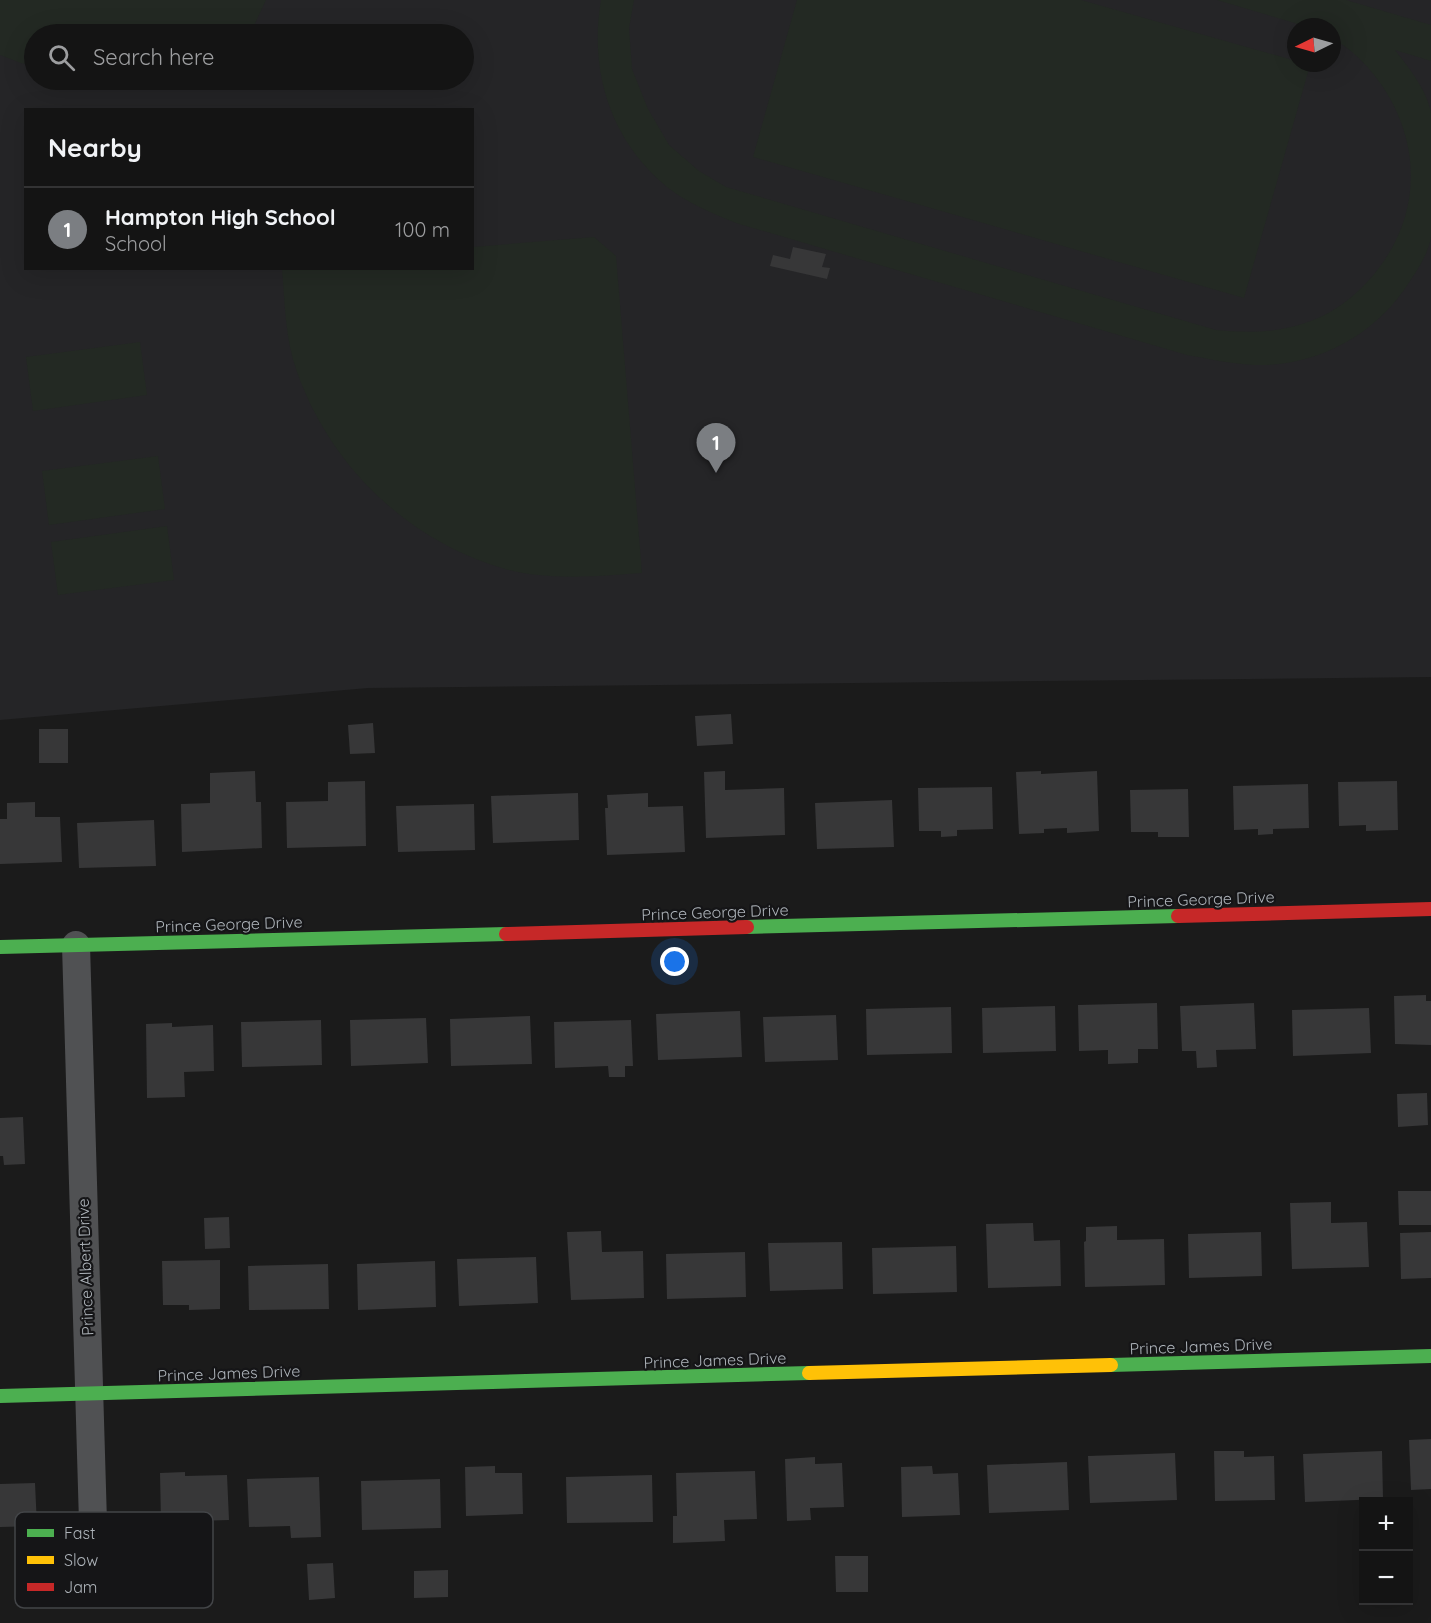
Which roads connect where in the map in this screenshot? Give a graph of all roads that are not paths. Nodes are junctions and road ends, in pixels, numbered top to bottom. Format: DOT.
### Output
graph roads {
  1 [pos="1431,909"];
  2 [pos="76,945"];
  3 [pos="0,947"];
  4 [pos="1431,1356"];
  5 [pos="88,1394"];
  6 [pos="0,1396"];
  7 [pos="92,1512"];
  1 -- 2 [label="street, Prince George Drive"];
  2 -- 3 [label="street, Prince George Drive"];
  2 -- 5 [label="street, Prince Albert Drive"];
  4 -- 5 [label="street, Prince James Drive"];
  5 -- 6 [label="street, Prince James Drive"];
  5 -- 7 [label="street, Prince Albert Drive"];
}
